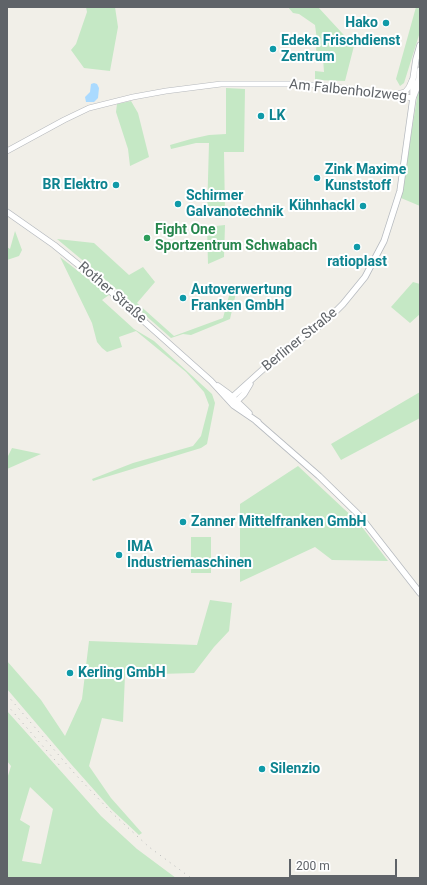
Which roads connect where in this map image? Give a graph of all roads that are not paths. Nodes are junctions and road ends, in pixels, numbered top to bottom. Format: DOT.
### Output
graph roads {
  1 [pos="420,45"];
  2 [pos="420,70"];
  3 [pos="413,79"];
  4 [pos="389,95"];
  5 [pos="413,98"];
  6 [pos="7,152"];
  7 [pos="7,212"];
  8 [pos="233,401"];
  9 [pos="420,593"];
  1 -- 3 [label="main road, Berliner Straße"];
  2 -- 5 [label="main road, Berliner Straße"];
  3 -- 4 [label="street"];
  3 -- 5 [label="main road, Berliner Straße"];
  4 -- 5 [label="street, Am Falbenholzweg"];
  4 -- 6 [label="street, Am Falbenholzweg"];
  5 -- 8 [label="main road, Berliner Straße"];
  7 -- 8 [label="main road, Rother Straße"];
  8 -- 9 [label="main road, Rother Straße"];
}
